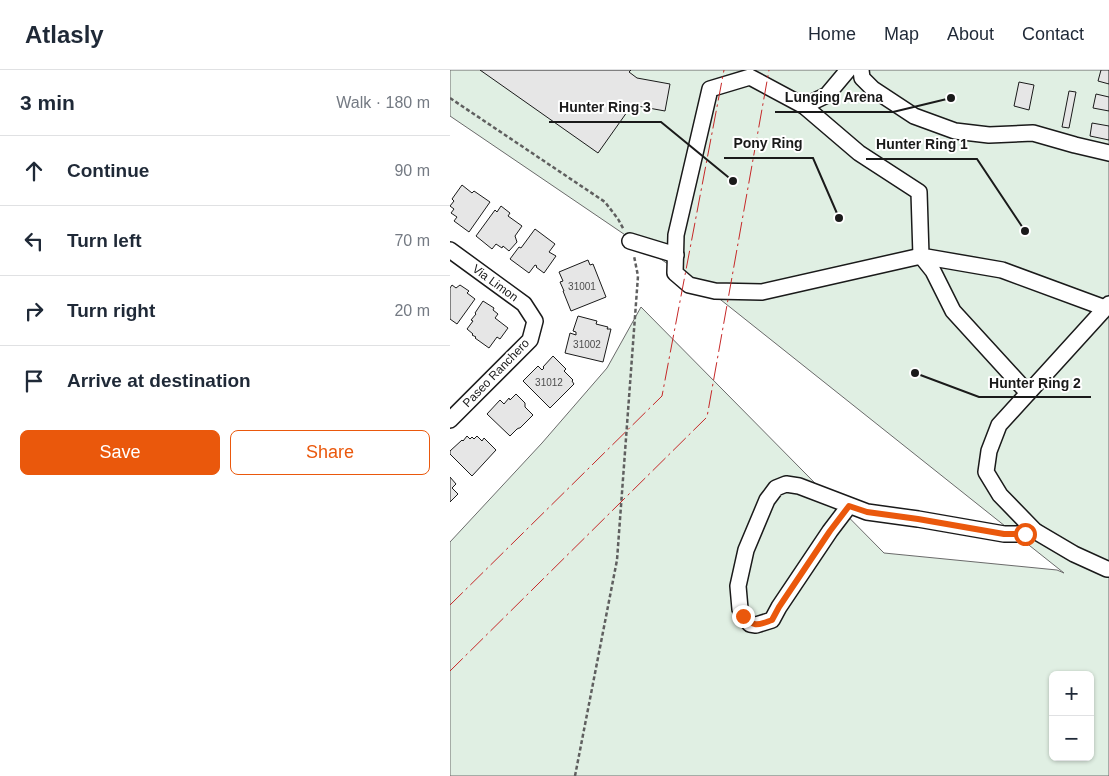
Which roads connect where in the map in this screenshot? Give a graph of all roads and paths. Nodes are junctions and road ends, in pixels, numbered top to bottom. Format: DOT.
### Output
graph roads {
  1 [pos="848,70"];
  2 [pos="861,70"];
  3 [pos="450,98"];
  4 [pos="804,106"];
  5 [pos="1109,153"];
  6 [pos="630,241"];
  7 [pos="450,250"];
  8 [pos="676,254"];
  9 [pos="921,256"];
  10 [pos="1107,306"];
  11 [pos="535,321"];
  12 [pos="1028,393"];
  13 [pos="450,420"];
  14 [pos="849,506"];
  15 [pos="1034,531"];
  16 [pos="1109,569"];
  17 [pos="575,776"];
  1 -- 4 [label="street"];
  2 -- 5 [label="street"];
  3 -- 6 [label="path"];
  4 -- 8 [label="street"];
  4 -- 9 [label="street"];
  6 -- 8 [label="street"];
  6 -- 17 [label="path"];
  7 -- 11 [label="street, Via Limon"];
  8 -- 9 [label="street"];
  9 -- 10 [label="street"];
  9 -- 12 [label="street"];
  10 -- 12 [label="street"];
  11 -- 13 [label="street, Paseo Ranchero"];
  12 -- 15 [label="street"];
  14 -- 14 [label="street"];
  14 -- 15 [label="street"];
  15 -- 16 [label="street"];
}
